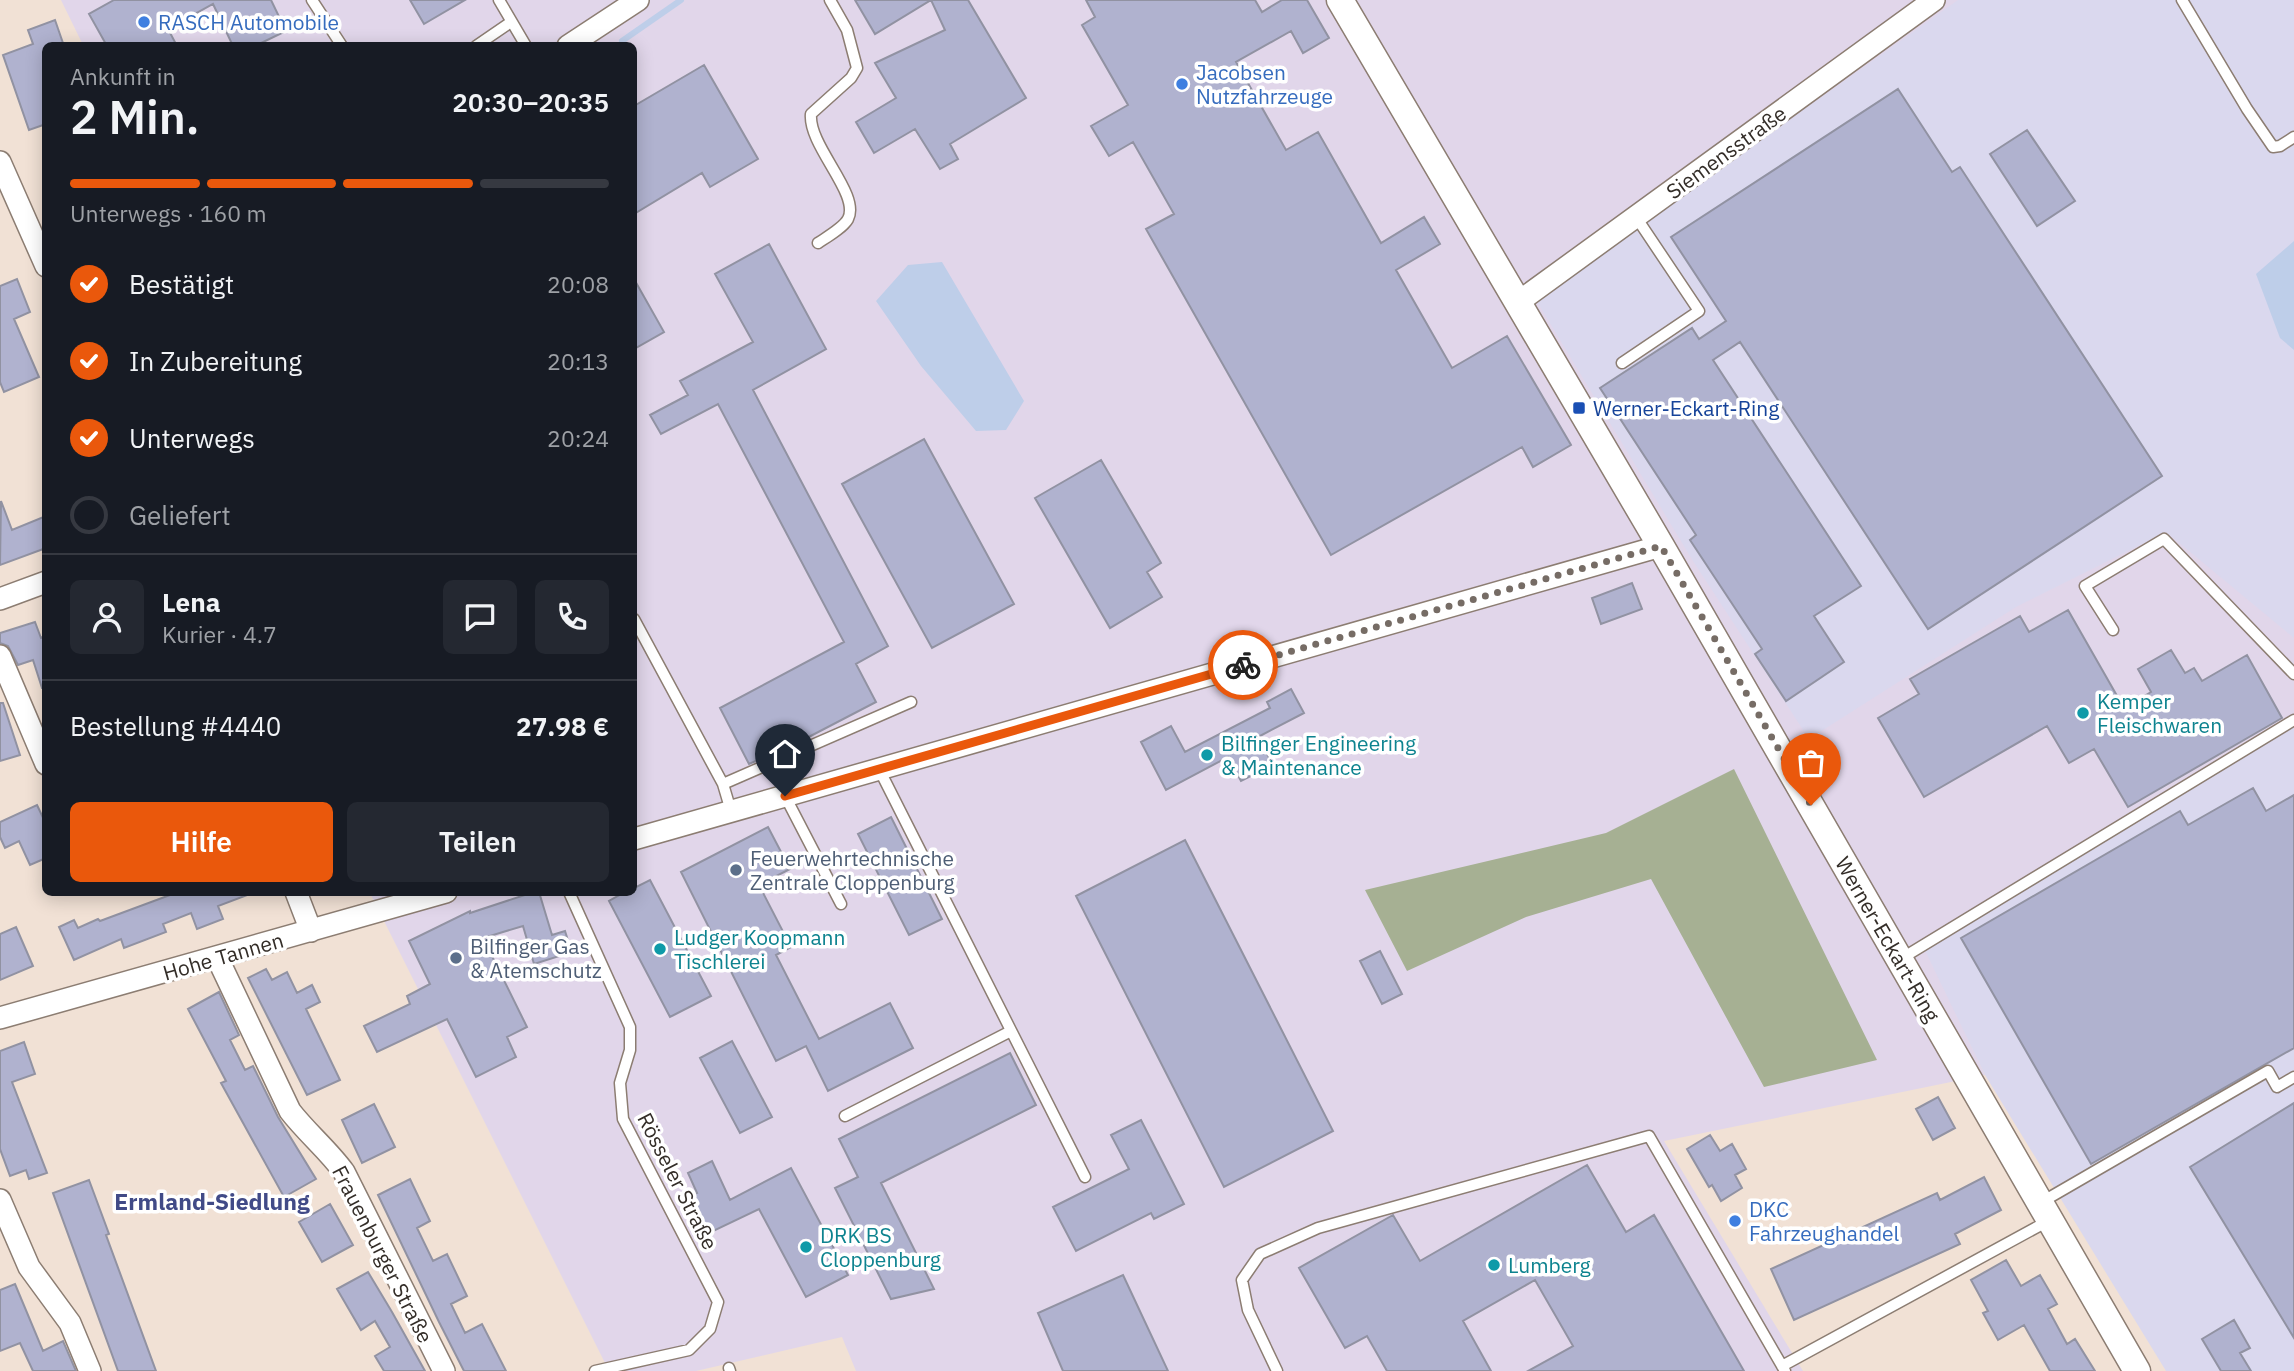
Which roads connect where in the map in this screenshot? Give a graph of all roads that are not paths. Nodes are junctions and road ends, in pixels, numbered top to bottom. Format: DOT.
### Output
graph roads {
  1 [pos="312,0"];
  2 [pos="499,0"];
  3 [pos="638,0"];
  4 [pos="830,0"];
  5 [pos="1340,0"];
  6 [pos="1934,0"];
  7 [pos="2182,0"];
  8 [pos="511,22"];
  9 [pos="339,42"];
  10 [pos="481,42"];
  11 [pos="524,42"];
  12 [pos="574,42"];
  13 [pos="2294,137"];
  14 [pos="0,162"];
  15 [pos="1636,217"];
  16 [pos="818,243"];
  17 [pos="42,257"];
  18 [pos="1517,303"];
  19 [pos="1622,363"];
  20 [pos="1661,546"];
  21 [pos="42,583"];
  22 [pos="0,599"];
  23 [pos="637,625"];
  24 [pos="2113,630"];
  25 [pos="0,656"];
  26 [pos="2294,674"];
  27 [pos="911,702"];
  28 [pos="2294,720"];
  29 [pos="42,755"];
  30 [pos="879,769"];
  31 [pos="723,784"];
  32 [pos="785,796"];
  33 [pos="731,811"];
  34 [pos="637,838"];
  35 [pos="298,896"];
  36 [pos="432,896"];
  37 [pos="571,896"];
  38 [pos="841,904"];
  39 [pos="311,931"];
  40 [pos="218,957"];
  41 [pos="1899,960"];
  42 [pos="0,1018"];
  43 [pos="1011,1031"];
  44 [pos="2294,1077"];
  45 [pos="845,1116"];
  46 [pos="1085,1177"];
  47 [pos="0,1200"];
  48 [pos="2045,1212"];
  49 [pos="633,1367"];
  50 [pos="1784,1368"];
  51 [pos="90,1371"];
  52 [pos="444,1371"];
  53 [pos="595,1371"];
  54 [pos="1277,1371"];
  55 [pos="2137,1371"];
  1 -- 9 [label="lane"];
  2 -- 8 [label="lane"];
  3 -- 12 [label="street"];
  4 -- 16 [label="lane"];
  5 -- 18 [label="street, Werner-Eckart-Ring"];
  6 -- 15 [label="street, Siemensstraße"];
  7 -- 13 [label="lane"];
  8 -- 10 [label="lane"];
  8 -- 11 [label="lane"];
  14 -- 17 [label="street"];
  15 -- 18 [label="street, Siemensstraße"];
  15 -- 19 [label="lane"];
  18 -- 20 [label="street, Werner-Eckart-Ring"];
  20 -- 30 [label="street"];
  20 -- 41 [label="street, Werner-Eckart-Ring"];
  21 -- 22 [label="street"];
  23 -- 31 [label="lane"];
  24 -- 26 [label="lane"];
  25 -- 29 [label="street"];
  27 -- 31 [label="lane"];
  28 -- 41 [label="lane"];
  30 -- 32 [label="street"];
  30 -- 43 [label="lane"];
  31 -- 33 [label="lane"];
  32 -- 33 [label="street"];
  32 -- 38 [label="lane"];
  33 -- 34 [label="street"];
  35 -- 39 [label="street"];
  36 -- 39 [label="street, Hohe Tannen"];
  37 -- 49 [label="lane, Rösseler Straße"];
  39 -- 40 [label="street, Hohe Tannen"];
  40 -- 42 [label="street, Hohe Tannen"];
  40 -- 52 [label="street, Frauenburger Straße"];
  41 -- 48 [label="street, Werner-Eckart-Ring"];
  43 -- 45 [label="lane"];
  43 -- 46 [label="lane"];
  44 -- 48 [label="lane"];
  47 -- 51 [label="street"];
  48 -- 50 [label="lane"];
  48 -- 55 [label="street, Werner-Eckart-Ring"];
  49 -- 53 [label="lane, Rösseler Straße"];
  50 -- 54 [label="lane"];
}
